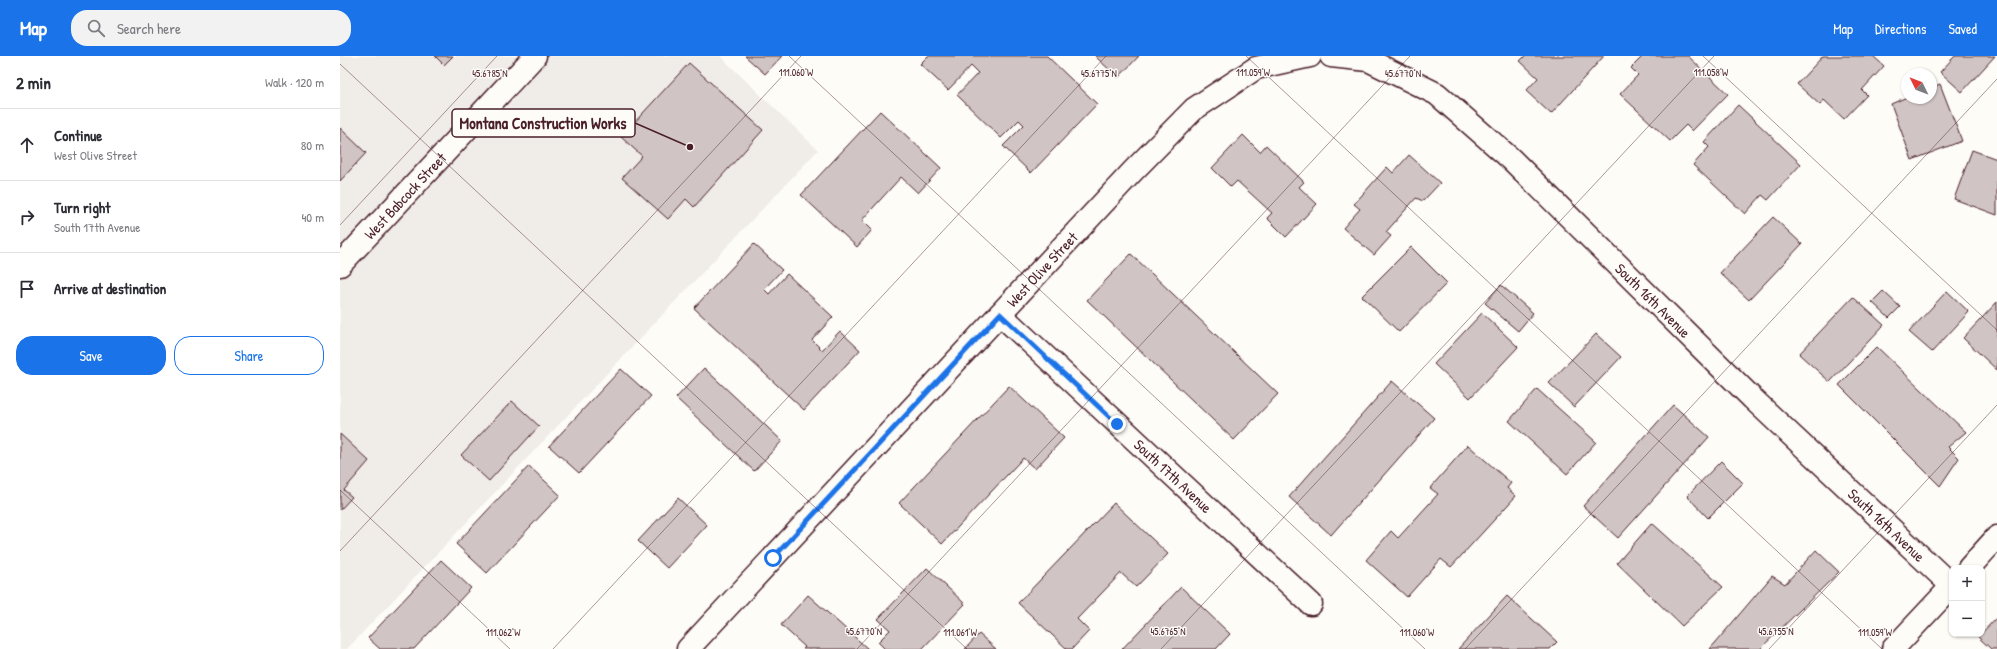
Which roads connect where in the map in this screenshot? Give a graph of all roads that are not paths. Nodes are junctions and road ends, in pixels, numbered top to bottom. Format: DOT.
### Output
graph roads {
  1 [pos="535,56"];
  2 [pos="1310,56"];
  3 [pos="1331,56"];
  4 [pos="340,265"];
  5 [pos="1000,314"];
  6 [pos="1997,538"];
  7 [pos="1972,565"];
  8 [pos="1949,583"];
  9 [pos="1949,589"];
  10 [pos="1311,604"];
  11 [pos="688,649"];
  12 [pos="1893,649"];
  1 -- 4 [label="street, West Babcock Street"];
  2 -- 5 [label="street, West Olive Street"];
  3 -- 8 [label="street, South 16th Avenue"];
  5 -- 10 [label="street, South 17th Avenue"];
  5 -- 11 [label="street, West Olive Street"];
  6 -- 7 [label="street"];
  9 -- 12 [label="street"];
}
